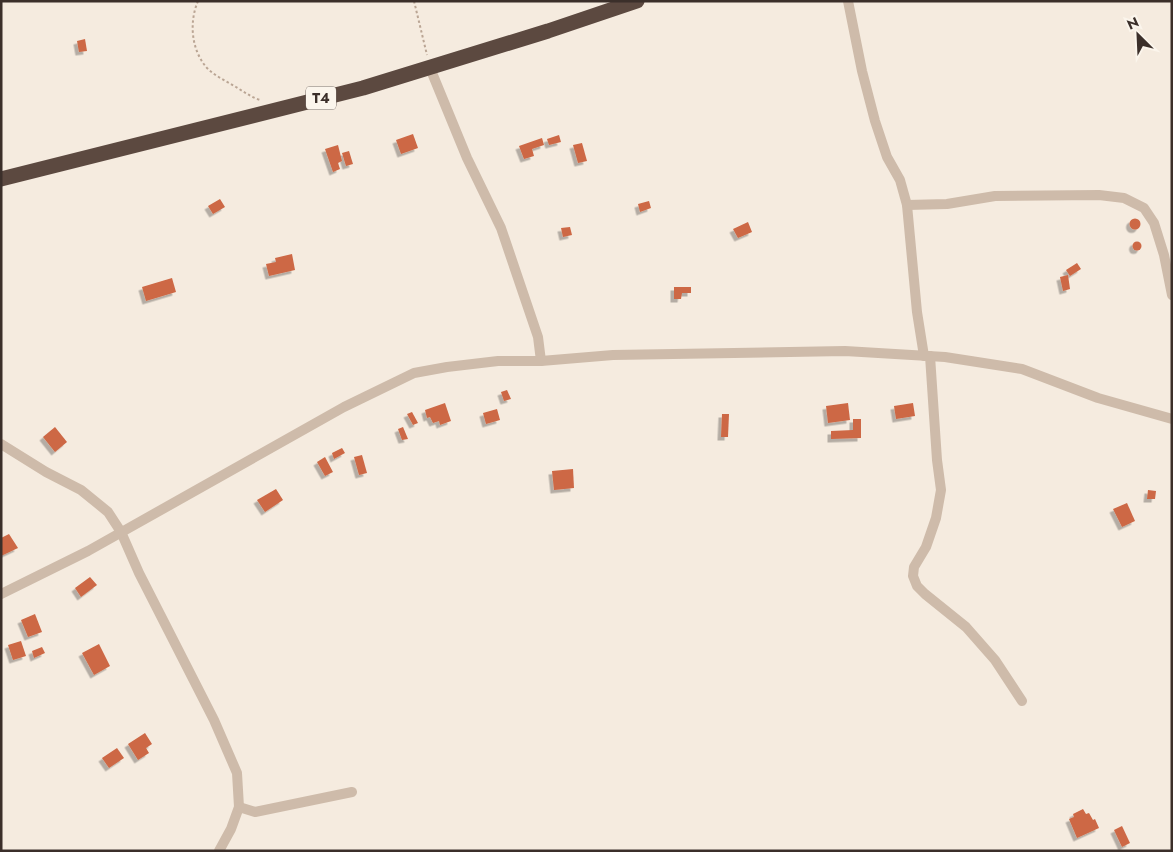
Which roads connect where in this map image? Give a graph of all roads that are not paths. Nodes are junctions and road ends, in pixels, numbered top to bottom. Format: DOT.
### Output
graph roads {
  1 [pos="637,1"];
  2 [pos="848,1"];
  3 [pos="430,68"];
  4 [pos="1,179"];
  5 [pos="907,205"];
  6 [pos="1172,295"];
  7 [pos="927,356"];
  8 [pos="541,361"];
  9 [pos="1172,419"];
  10 [pos="1,444"];
  11 [pos="121,532"];
  12 [pos="1,594"];
  13 [pos="1022,701"];
  14 [pos="352,792"];
  15 [pos="239,807"];
  16 [pos="220,851"];
  1 -- 3 [label="highway, T4"];
  2 -- 5 [label="street"];
  3 -- 4 [label="highway, T4"];
  3 -- 8 [label="street"];
  5 -- 6 [label="street"];
  5 -- 7 [label="street"];
  7 -- 8 [label="street"];
  7 -- 9 [label="street"];
  7 -- 13 [label="street"];
  8 -- 11 [label="street"];
  10 -- 11 [label="street"];
  11 -- 12 [label="street"];
  11 -- 15 [label="street"];
  14 -- 15 [label="street"];
  15 -- 16 [label="street"];
}
